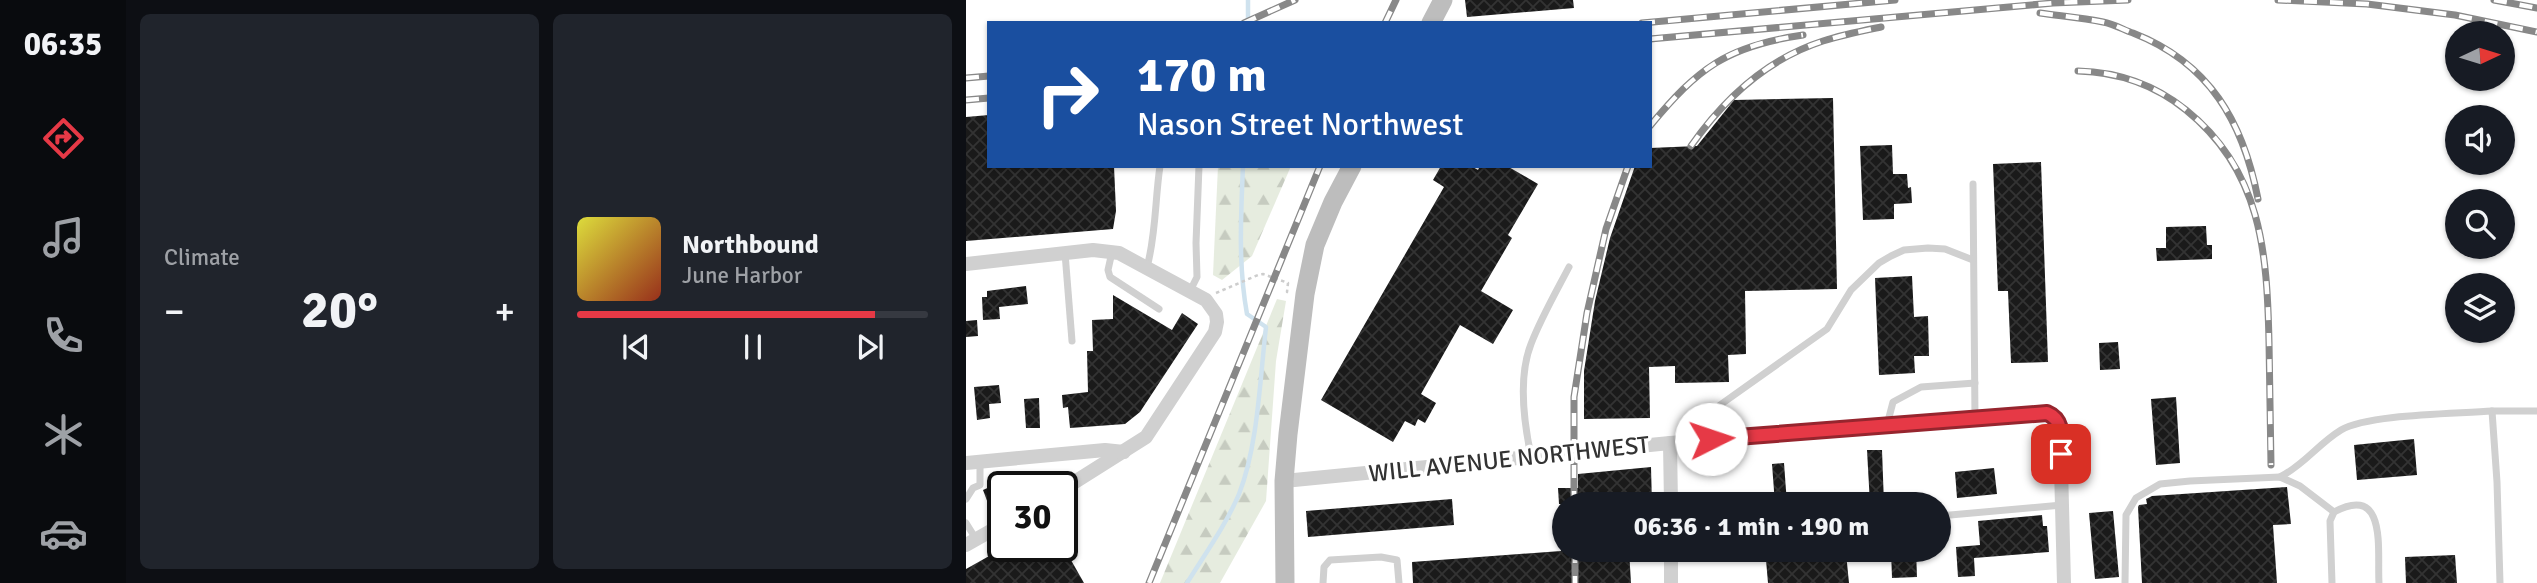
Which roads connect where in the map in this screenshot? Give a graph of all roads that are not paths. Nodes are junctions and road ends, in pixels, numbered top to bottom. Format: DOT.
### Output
graph roads {
  1 [pos="1443,0"];
  2 [pos="1432,21"];
  3 [pos="1160,168"];
  4 [pos="1199,168"];
  5 [pos="1351,168"];
  6 [pos="1973,184"];
  7 [pos="1113,252"];
  8 [pos="1065,253"];
  9 [pos="1973,260"];
  10 [pos="966,264"];
  11 [pos="1147,267"];
  12 [pos="1569,267"];
  13 [pos="1190,291"];
  14 [pos="1160,309"];
  15 [pos="1072,341"];
  16 [pos="1975,383"];
  17 [pos="2492,411"];
  18 [pos="2537,411"];
  19 [pos="1975,418"];
  20 [pos="1887,425"];
  21 [pos="1711,439"];
  22 [pos="1671,443"];
  23 [pos="1124,452"];
  24 [pos="1531,456"];
  25 [pos="973,463"];
  26 [pos="2280,477"];
  27 [pos="1078,481"];
  28 [pos="1284,481"];
  29 [pos="1671,492"];
  30 [pos="966,499"];
  31 [pos="2063,505"];
  32 [pos="2334,512"];
  33 [pos="1951,515"];
  34 [pos="966,523"];
  35 [pos="987,533"];
  36 [pos="971,542"];
  37 [pos="1671,562"];
  38 [pos="1278,583"];
  39 [pos="1286,583"];
  40 [pos="1323,583"];
  41 [pos="1399,583"];
  42 [pos="1671,583"];
  43 [pos="2064,583"];
  44 [pos="2125,583"];
  45 [pos="2332,583"];
  46 [pos="2379,583"];
  47 [pos="2500,583"];
  1 -- 2 [label="main road"];
  3 -- 11 [label="lane"];
  4 -- 13 [label="lane"];
  5 -- 28 [label="main road"];
  6 -- 9 [label="lane"];
  7 -- 8 [label="street"];
  7 -- 11 [label="street"];
  7 -- 14 [label="lane"];
  8 -- 10 [label="street"];
  8 -- 15 [label="lane"];
  9 -- 16 [label="lane"];
  9 -- 21 [label="lane"];
  11 -- 13 [label="street"];
  12 -- 24 [label="lane"];
  13 -- 23 [label="street"];
  16 -- 19 [label="lane"];
  16 -- 20 [label="lane"];
  17 -- 18 [label="lane"];
  17 -- 26 [label="lane"];
  17 -- 47 [label="lane"];
  19 -- 20 [label="street, WILL AVENUE NORTHWEST"];
  19 -- 31 [label="street, WILL AVENUE NORTHWEST"];
  20 -- 21 [label="street, WILL AVENUE NORTHWEST"];
  21 -- 22 [label="street, WILL AVENUE NORTHWEST"];
  22 -- 24 [label="street, WILL AVENUE NORTHWEST"];
  22 -- 29 [label="street"];
  23 -- 25 [label="street"];
  23 -- 27 [label="street"];
  24 -- 28 [label="street, WILL AVENUE NORTHWEST"];
  25 -- 30 [label="lane"];
  26 -- 32 [label="lane"];
  26 -- 44 [label="lane"];
  28 -- 39 [label="main road"];
  31 -- 33 [label="lane"];
  31 -- 43 [label="street"];
  32 -- 45 [label="lane"];
  32 -- 46 [label="lane"];
  34 -- 36 [label="lane"];
  35 -- 36 [label="street"];
  37 -- 42 [label="street"];
  38 -- 39 [label="lane"];
  40 -- 41 [label="lane"];
}
